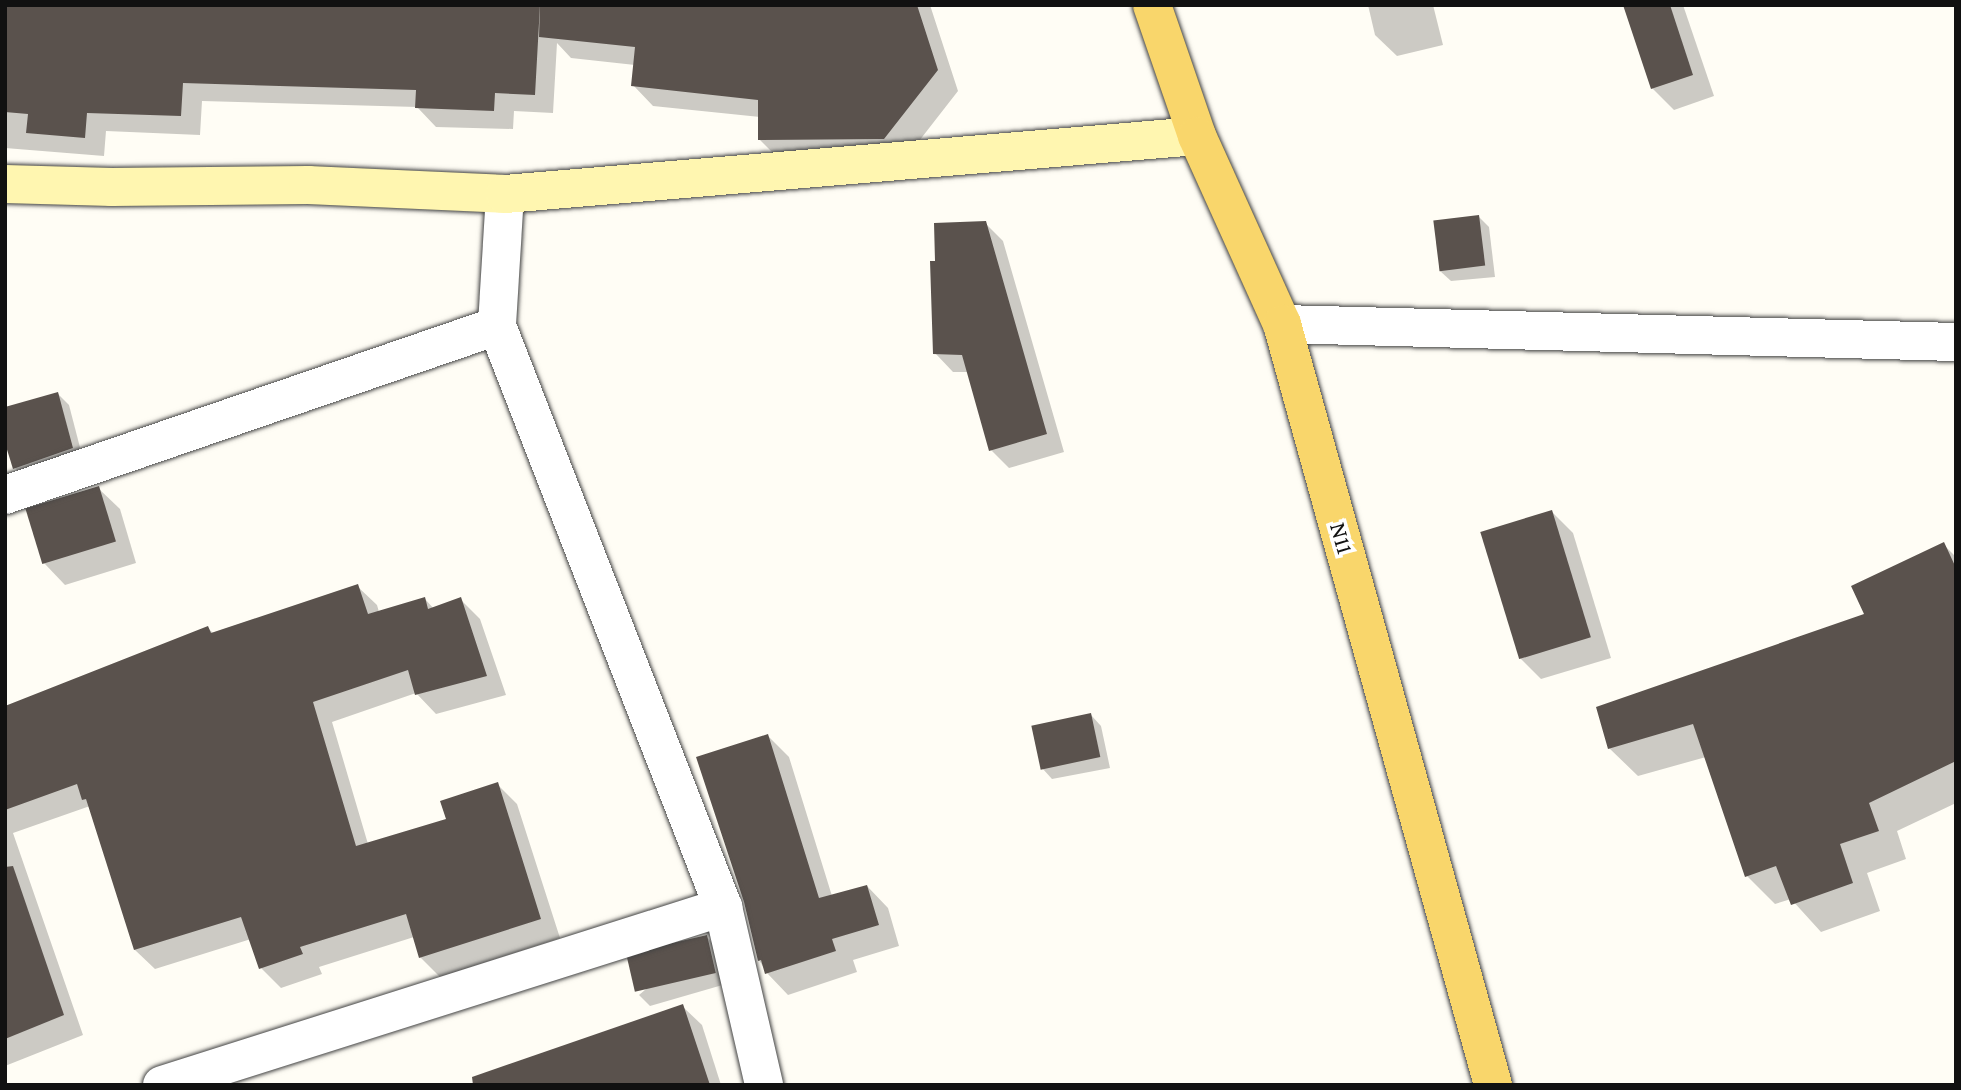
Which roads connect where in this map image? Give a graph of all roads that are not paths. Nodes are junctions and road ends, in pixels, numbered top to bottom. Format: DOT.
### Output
graph roads {
  1 [pos="1152,5"];
  2 [pos="1197,136"];
  3 [pos="5,184"];
  4 [pos="505,194"];
  5 [pos="1282,324"];
  6 [pos="497,326"];
  7 [pos="1956,342"];
  8 [pos="5,495"];
  9 [pos="723,907"];
  10 [pos="162,1085"];
  11 [pos="764,1085"];
  12 [pos="1493,1085"];
  1 -- 2 [label="main road, N11"];
  2 -- 4 [label="street"];
  2 -- 5 [label="main road, N11"];
  3 -- 4 [label="street"];
  4 -- 6 [label="street"];
  5 -- 7 [label="street"];
  5 -- 12 [label="main road, N11"];
  6 -- 8 [label="street"];
  6 -- 9 [label="street"];
  9 -- 10 [label="street"];
  9 -- 11 [label="street"];
}
